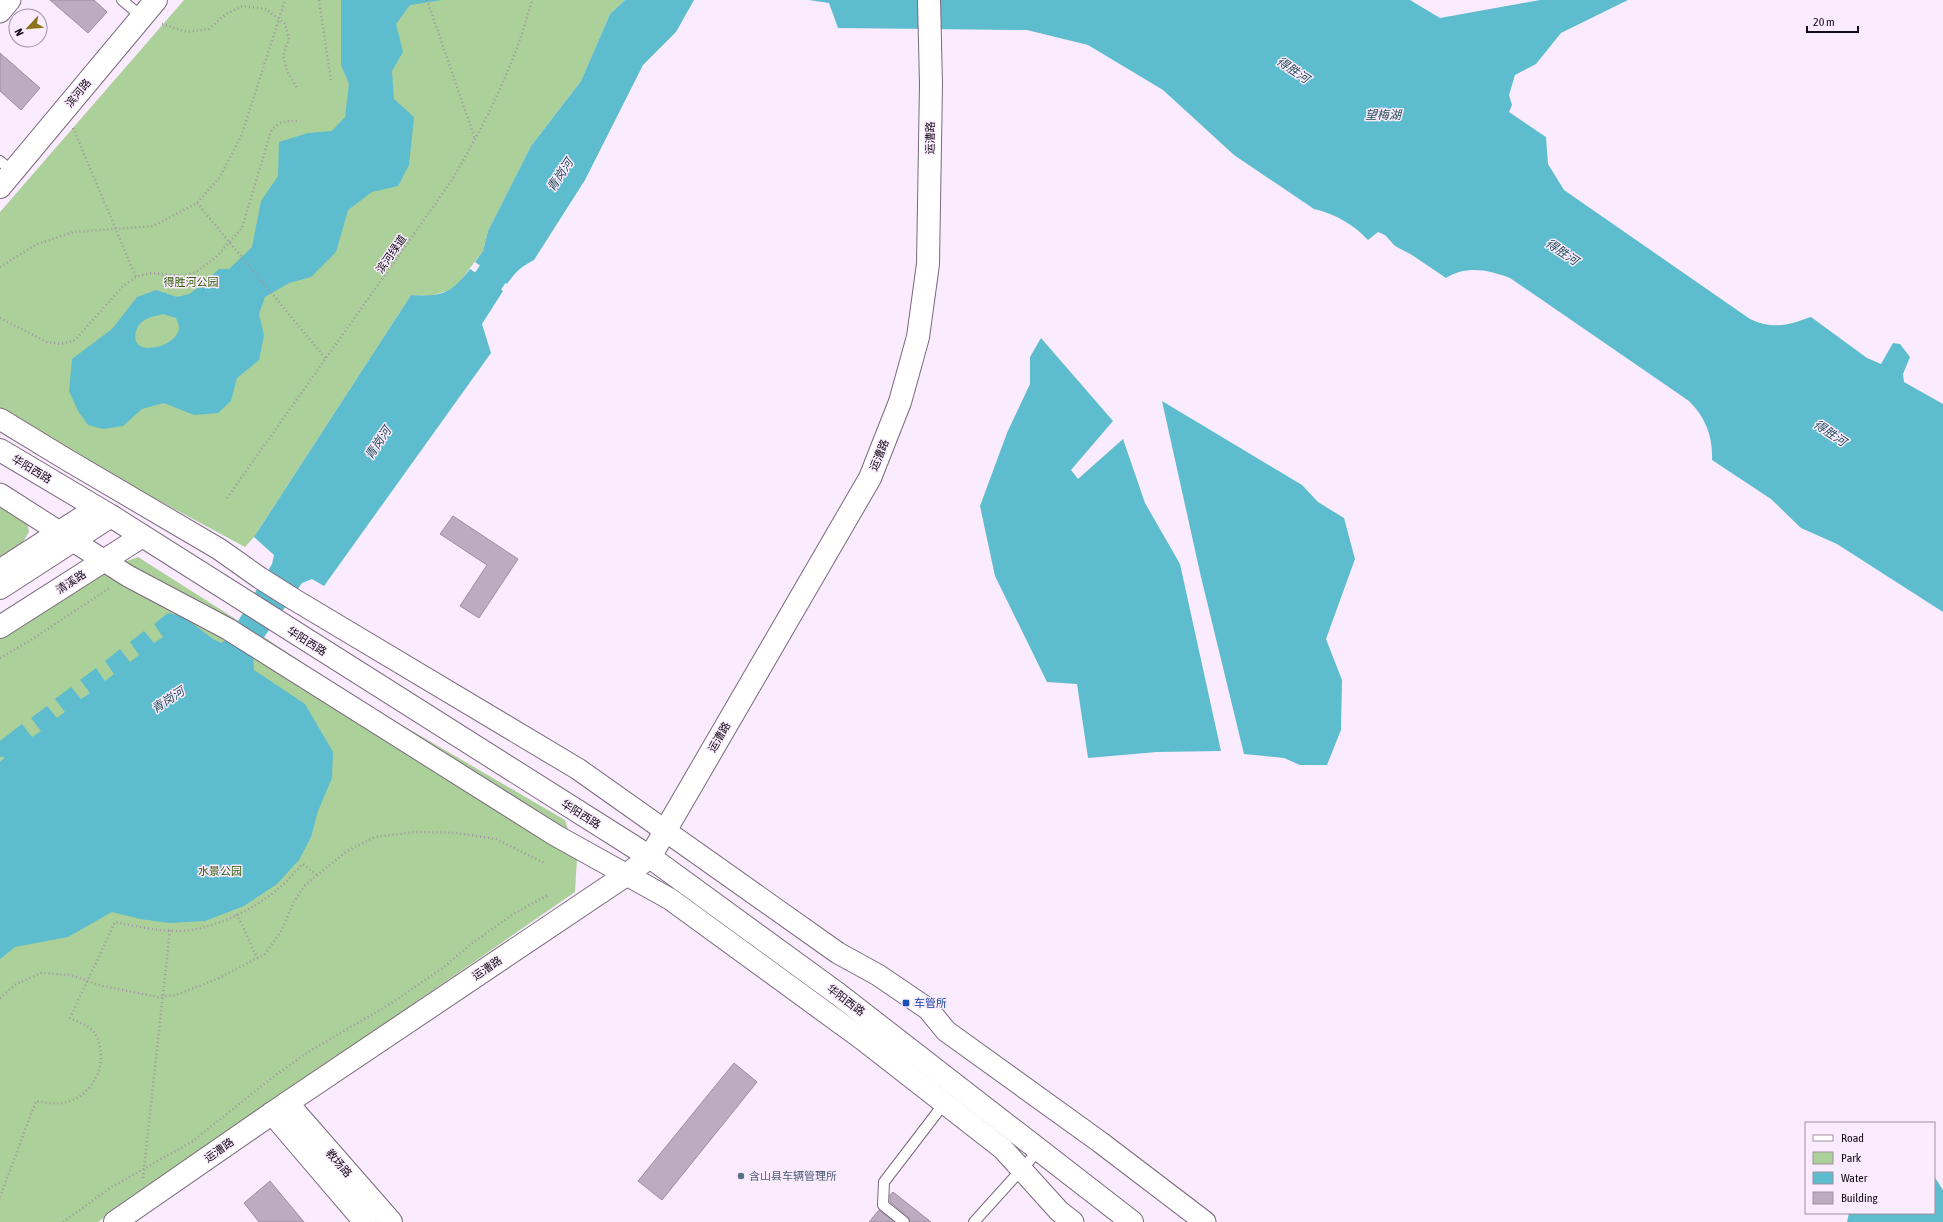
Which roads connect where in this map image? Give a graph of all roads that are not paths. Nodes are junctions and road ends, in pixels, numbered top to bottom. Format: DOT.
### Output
graph roads {
  1 [pos="10,0"];
  2 [pos="122,0"];
  3 [pos="156,0"];
  4 [pos="929,0"];
  5 [pos="0,12"];
  6 [pos="142,17"];
  7 [pos="4,173"];
  8 [pos="0,418"];
  9 [pos="0,450"];
  10 [pos="0,494"];
  11 [pos="104,512"];
  12 [pos="66,536"];
  13 [pos="141,537"];
  14 [pos="104,560"];
  15 [pos="0,570"];
  16 [pos="0,588"];
  17 [pos="0,627"];
  18 [pos="650,856"];
  19 [pos="626,875"];
  20 [pos="957,1086"];
  21 [pos="944,1103"];
  22 [pos="279,1108"];
  23 [pos="1039,1150"];
  24 [pos="1021,1169"];
  25 [pos="115,1222"];
  26 [pos="365,1222"];
  27 [pos="391,1222"];
  28 [pos="904,1222"];
  29 [pos="974,1222"];
  30 [pos="1073,1222"];
  31 [pos="1132,1222"];
  32 [pos="1205,1222"];
  1 -- 5 [label="street"];
  2 -- 6 [label="lane"];
  3 -- 6 [label="main road, 滨河路"];
  4 -- 18 [label="main road, 运漕路"];
  6 -- 7 [label="main road, 滨河路"];
  8 -- 32 [label="street"];
  9 -- 11 [label="main road, 华阳西路"];
  10 -- 12 [label="street"];
  11 -- 12 [label="main road"];
  11 -- 13 [label="main road, 华阳西路"];
  12 -- 14 [label="street"];
  12 -- 15 [label="street"];
  12 -- 16 [label="main road"];
  13 -- 14 [label="main road, 清溪路"];
  13 -- 18 [label="main road, 华阳西路"];
  14 -- 17 [label="main road, 清溪路"];
  14 -- 19 [label="street"];
  18 -- 19 [label="main road, 运漕路"];
  18 -- 20 [label="main road, 华阳西路"];
  19 -- 21 [label="street"];
  19 -- 22 [label="main road, 运漕路"];
  20 -- 21 [label="lane"];
  20 -- 23 [label="main road, 华阳西路"];
  21 -- 24 [label="street"];
  21 -- 28 [label="lane"];
  22 -- 25 [label="main road, 运漕路"];
  22 -- 26 [label="main road, 教场路"];
  22 -- 27 [label="main road, 教场路"];
  23 -- 24 [label="lane"];
  23 -- 31 [label="main road, 华阳西路"];
  24 -- 29 [label="lane"];
  24 -- 30 [label="street"];
}
